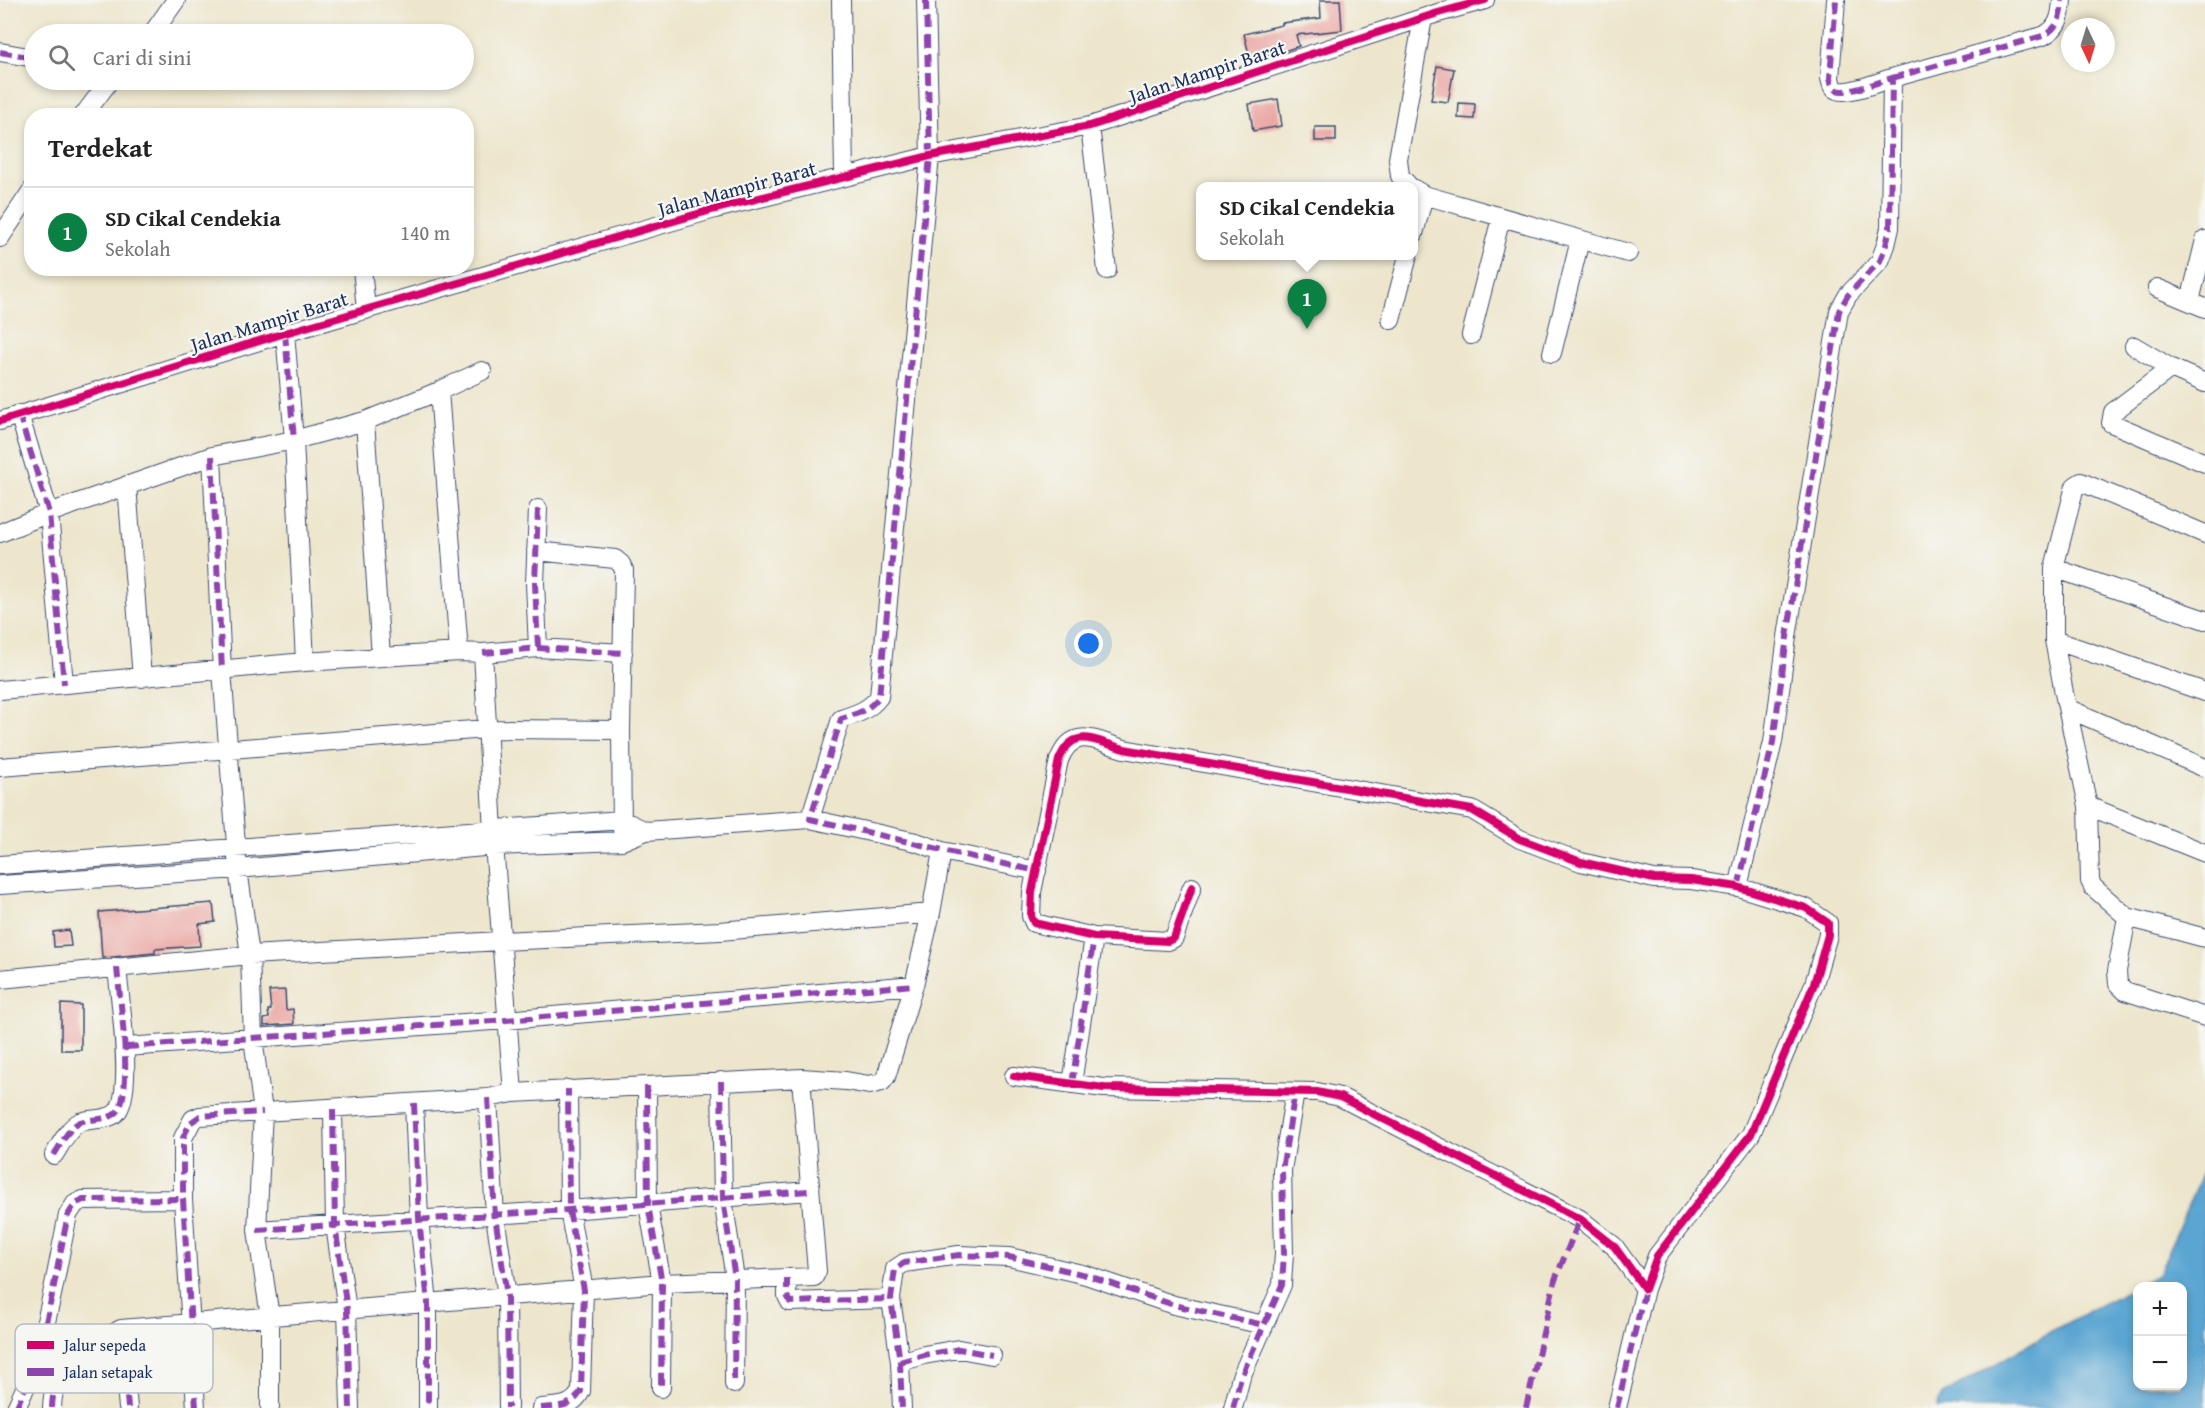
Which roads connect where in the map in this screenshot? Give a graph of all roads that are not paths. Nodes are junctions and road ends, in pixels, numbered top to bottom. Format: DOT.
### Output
graph roads {
  1 [pos="176,0"];
  2 [pos="841,0"];
  3 [pos="926,0"];
  4 [pos="1485,0"];
  5 [pos="1836,0"];
  6 [pos="2062,0"];
  7 [pos="1433,10"];
  8 [pos="159,24"];
  9 [pos="0,52"];
  10 [pos="24,56"];
  11 [pos="1892,78"];
  12 [pos="102,90"];
  13 [pos="89,108"];
  14 [pos="1090,126"];
  15 [pos="930,156"];
  16 [pos="844,176"];
  17 [pos="1407,182"];
  18 [pos="1418,191"];
  19 [pos="24,202"];
  20 [pos="1501,218"];
  21 [pos="0,238"];
  22 [pos="1580,240"];
  23 [pos="2205,240"];
  24 [pos="1628,254"];
  25 [pos="1407,260"];
  26 [pos="1107,270"];
  27 [pos="363,276"];
  28 [pos="2157,288"];
  29 [pos="2197,304"];
  30 [pos="366,310"];
  31 [pos="1391,320"];
  32 [pos="285,333"];
  33 [pos="1471,335"];
  34 [pos="2134,346"];
  35 [pos="1552,353"];
  36 [pos="2171,368"];
  37 [pos="482,371"];
  38 [pos="2205,383"];
  39 [pos="439,391"];
  40 [pos="19,414"];
  41 [pos="0,421"];
  42 [pos="365,421"];
  43 [pos="294,440"];
  44 [pos="212,456"];
  45 [pos="2205,463"];
  46 [pos="127,485"];
  47 [pos="538,509"];
  48 [pos="49,513"];
  49 [pos="0,533"];
  50 [pos="2205,534"];
  51 [pos="536,551"];
  52 [pos="2055,568"];
  53 [pos="2205,620"];
  54 [pos="2055,640"];
  55 [pos="538,648"];
  56 [pos="459,652"];
  57 [pos="483,653"];
  58 [pos="623,653"];
  59 [pos="381,657"];
  60 [pos="305,662"];
  61 [pos="222,671"];
  62 [pos="142,678"];
  63 [pos="64,684"];
  64 [pos="0,690"];
  65 [pos="2205,692"];
  66 [pos="2068,709"];
  67 [pos="486,729"];
  68 [pos="621,730"];
  69 [pos="228,750"];
  70 [pos="0,767"];
  71 [pos="2205,768"];
  72 [pos="2088,806"];
  73 [pos="810,819"];
  74 [pos="622,820"];
  75 [pos="646,831"];
  76 [pos="494,838"];
  77 [pos="622,841"];
  78 [pos="237,847"];
  79 [pos="942,851"];
  80 [pos="2205,854"];
  81 [pos="0,865"];
  82 [pos="238,869"];
  83 [pos="1036,871"];
  84 [pos="0,885"];
  85 [pos="1738,887"];
  86 [pos="1192,888"];
  87 [pos="931,913"];
  88 [pos="2127,917"];
  89 [pos="1094,937"];
  90 [pos="2205,938"];
  91 [pos="501,940"];
  92 [pos="250,955"];
  93 [pos="117,967"];
  94 [pos="0,979"];
  95 [pos="914,985"];
  96 [pos="2205,1017"];
  97 [pos="506,1020"];
  98 [pos="253,1038"];
  99 [pos="126,1047"];
  100 [pos="1014,1076"];
  101 [pos="801,1078"];
  102 [pos="721,1081"];
  103 [pos="1072,1084"];
  104 [pos="647,1086"];
  105 [pos="568,1089"];
  106 [pos="1295,1092"];
  107 [pos="513,1093"];
  108 [pos="488,1098"];
  109 [pos="414,1103"];
  110 [pos="333,1109"];
  111 [pos="263,1112"];
  112 [pos="54,1155"];
  113 [pos="809,1191"];
  114 [pos="183,1199"];
  115 [pos="723,1199"];
  116 [pos="648,1205"];
  117 [pos="569,1210"];
  118 [pos="495,1216"];
  119 [pos="419,1219"];
  120 [pos="335,1225"];
  121 [pos="257,1230"];
  122 [pos="787,1278"];
  123 [pos="735,1279"];
  124 [pos="662,1283"];
  125 [pos="1645,1289"];
  126 [pos="584,1290"];
  127 [pos="507,1296"];
  128 [pos="891,1299"];
  129 [pos="428,1303"];
  130 [pos="347,1310"];
  131 [pos="270,1317"];
  132 [pos="192,1322"];
  133 [pos="44,1324"];
  134 [pos="172,1324"];
  135 [pos="1264,1325"];
  136 [pos="992,1355"];
  137 [pos="900,1362"];
  138 [pos="734,1384"];
  139 [pos="661,1388"];
  140 [pos="24,1393"];
  141 [pos="127,1393"];
  142 [pos="195,1393"];
  143 [pos="16,1408"];
  144 [pos="128,1408"];
  145 [pos="196,1408"];
  146 [pos="270,1408"];
  147 [pos="350,1408"];
  148 [pos="428,1408"];
  149 [pos="508,1408"];
  150 [pos="541,1408"];
  151 [pos="902,1408"];
  152 [pos="1233,1408"];
  153 [pos="1617,1408"];
  1 -- 8 [label="street"];
  2 -- 16 [label="street"];
  3 -- 15 [label="street"];
  4 -- 7 [label="street, Jalan Mampir Barat"];
  5 -- 11 [label="street"];
  6 -- 11 [label="street"];
  7 -- 14 [label="street, Jalan Mampir Barat"];
  7 -- 17 [label="street"];
  9 -- 10 [label="street"];
  11 -- 85 [label="street"];
  12 -- 13 [label="street"];
  14 -- 15 [label="street, Jalan Mampir Barat"];
  14 -- 26 [label="street"];
  15 -- 16 [label="street, Jalan Mampir Barat"];
  15 -- 73 [label="street"];
  16 -- 30 [label="street, Jalan Mampir Barat"];
  18 -- 20 [label="street"];
  19 -- 21 [label="street"];
  20 -- 22 [label="street"];
  20 -- 33 [label="street"];
  22 -- 24 [label="street"];
  22 -- 35 [label="street"];
  23 -- 29 [label="street"];
  25 -- 31 [label="street"];
  27 -- 30 [label="street"];
  28 -- 29 [label="street"];
  30 -- 32 [label="street, Jalan Mampir Barat"];
  32 -- 40 [label="street, Jalan Mampir Barat"];
  32 -- 43 [label="street"];
  34 -- 36 [label="street"];
  36 -- 38 [label="street"];
  36 -- 45 [label="street"];
  37 -- 39 [label="street"];
  39 -- 42 [label="street"];
  39 -- 56 [label="street"];
  40 -- 41 [label="street, Jalan Mampir Barat"];
  40 -- 48 [label="street"];
  42 -- 43 [label="street"];
  42 -- 59 [label="street"];
  43 -- 44 [label="street"];
  43 -- 60 [label="street"];
  44 -- 46 [label="street"];
  44 -- 61 [label="street"];
  46 -- 48 [label="street"];
  46 -- 62 [label="street"];
  47 -- 51 [label="street"];
  48 -- 49 [label="street"];
  48 -- 63 [label="street"];
  50 -- 52 [label="street"];
  51 -- 55 [label="street"];
  51 -- 58 [label="street"];
  52 -- 53 [label="street"];
  52 -- 54 [label="street"];
  54 -- 65 [label="street"];
  54 -- 66 [label="street"];
  55 -- 57 [label="street"];
  55 -- 58 [label="street"];
  56 -- 57 [label="street"];
  56 -- 59 [label="street"];
  57 -- 67 [label="street"];
  58 -- 68 [label="street"];
  59 -- 60 [label="street"];
  60 -- 61 [label="street"];
  61 -- 62 [label="street"];
  61 -- 69 [label="street"];
  62 -- 63 [label="street"];
  63 -- 64 [label="street"];
  66 -- 71 [label="street"];
  66 -- 72 [label="street"];
  67 -- 68 [label="street"];
  67 -- 69 [label="street"];
  67 -- 76 [label="street"];
  68 -- 74 [label="street"];
  69 -- 70 [label="street"];
  69 -- 78 [label="street"];
  72 -- 80 [label="street"];
  72 -- 88 [label="street"];
  73 -- 75 [label="street"];
  73 -- 79 [label="street"];
  74 -- 75 [label="street"];
  74 -- 76 [label="street"];
  74 -- 77 [label="street"];
  75 -- 77 [label="street"];
  76 -- 77 [label="street"];
  76 -- 78 [label="street"];
  76 -- 82 [label="street"];
  76 -- 91 [label="street"];
  78 -- 81 [label="street"];
  78 -- 82 [label="street"];
  79 -- 83 [label="street"];
  79 -- 87 [label="street"];
  82 -- 84 [label="street"];
  82 -- 92 [label="street"];
  83 -- 85 [label="street"];
  83 -- 89 [label="street"];
  85 -- 125 [label="street"];
  86 -- 89 [label="street"];
  87 -- 91 [label="street"];
  87 -- 95 [label="street"];
  88 -- 90 [label="street"];
  88 -- 96 [label="street"];
  89 -- 103 [label="street"];
  91 -- 92 [label="street"];
  91 -- 97 [label="street"];
  92 -- 93 [label="street"];
  92 -- 98 [label="street"];
  93 -- 94 [label="street"];
  93 -- 99 [label="street"];
  95 -- 97 [label="street"];
  95 -- 101 [label="street"];
  97 -- 98 [label="street"];
  97 -- 107 [label="street"];
  98 -- 99 [label="street"];
  98 -- 111 [label="street"];
  99 -- 112 [label="street"];
  100 -- 103 [label="street"];
  101 -- 102 [label="street"];
  101 -- 113 [label="street"];
  102 -- 104 [label="street"];
  102 -- 115 [label="street"];
  103 -- 106 [label="street"];
  104 -- 105 [label="street"];
  104 -- 116 [label="street"];
  105 -- 107 [label="street"];
  105 -- 117 [label="street"];
  106 -- 125 [label="street"];
  106 -- 135 [label="street"];
  107 -- 108 [label="street"];
  108 -- 109 [label="street"];
  108 -- 118 [label="street"];
  109 -- 110 [label="street"];
  109 -- 119 [label="street"];
  110 -- 111 [label="street"];
  110 -- 120 [label="street"];
  111 -- 114 [label="street"];
  111 -- 121 [label="street"];
  113 -- 115 [label="street"];
  113 -- 122 [label="street"];
  114 -- 132 [label="street"];
  114 -- 133 [label="street"];
  115 -- 116 [label="street"];
  115 -- 123 [label="street"];
  116 -- 117 [label="street"];
  116 -- 124 [label="street"];
  117 -- 118 [label="street"];
  117 -- 126 [label="street"];
  118 -- 119 [label="street"];
  118 -- 127 [label="street"];
  119 -- 120 [label="street"];
  119 -- 129 [label="street"];
  120 -- 121 [label="street"];
  120 -- 130 [label="street"];
  121 -- 131 [label="street"];
  122 -- 123 [label="street"];
  122 -- 128 [label="street"];
  123 -- 124 [label="street"];
  123 -- 138 [label="street"];
  124 -- 126 [label="street"];
  124 -- 139 [label="street"];
  125 -- 153 [label="street"];
  126 -- 127 [label="street"];
  126 -- 150 [label="street"];
  127 -- 129 [label="street"];
  127 -- 149 [label="street"];
  128 -- 135 [label="street"];
  128 -- 137 [label="street"];
  129 -- 130 [label="street"];
  129 -- 148 [label="street"];
  130 -- 131 [label="street"];
  130 -- 147 [label="street"];
  131 -- 132 [label="street"];
  131 -- 146 [label="street"];
  132 -- 134 [label="street"];
  135 -- 152 [label="street"];
  136 -- 137 [label="street"];
  137 -- 151 [label="street"];
  140 -- 143 [label="street"];
  141 -- 144 [label="street"];
  142 -- 145 [label="street"];
}
